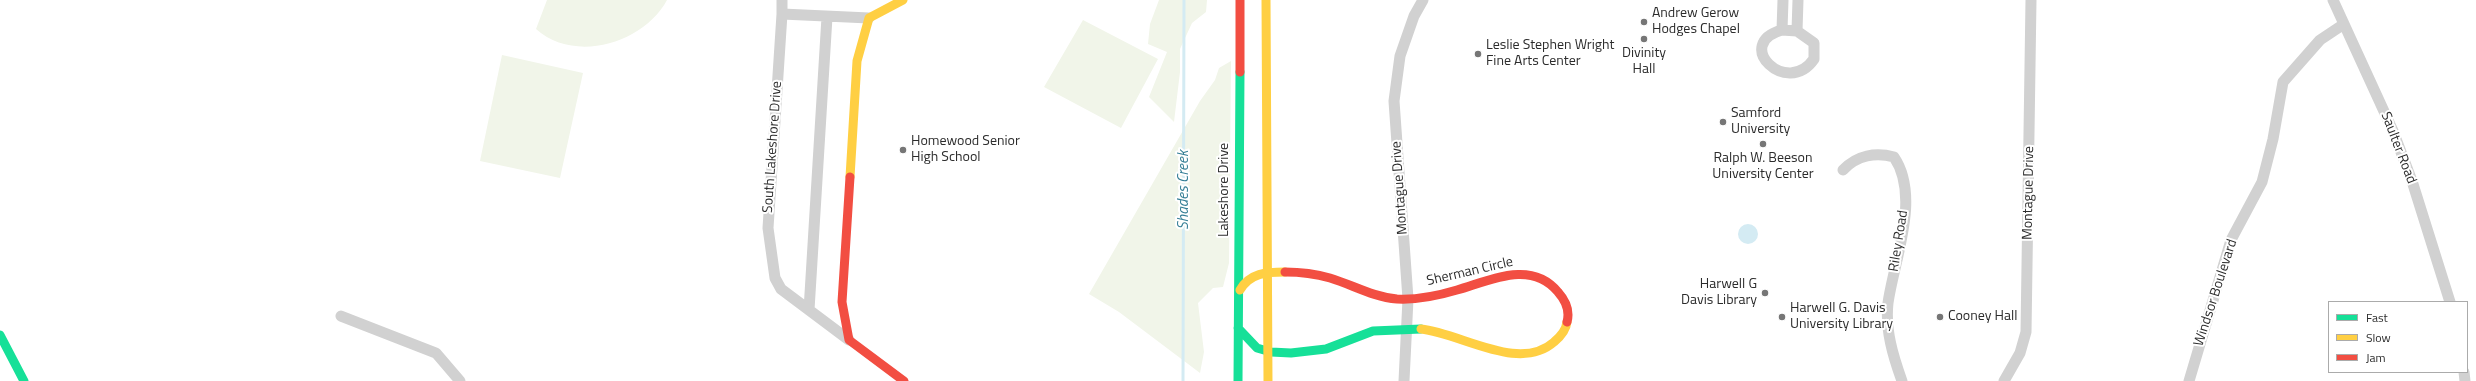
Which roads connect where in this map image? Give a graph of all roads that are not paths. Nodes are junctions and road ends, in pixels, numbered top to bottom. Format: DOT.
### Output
graph roads {
  1 [pos="782,0"];
  2 [pos="903,0"];
  3 [pos="1240,0"];
  4 [pos="1266,0"];
  5 [pos="1423,0"];
  6 [pos="1783,0"];
  7 [pos="1798,0"];
  8 [pos="2031,0"];
  9 [pos="2333,0"];
  10 [pos="782,14"];
  11 [pos="828,17"];
  12 [pos="869,18"];
  13 [pos="2344,24"];
  14 [pos="1782,30"];
  15 [pos="1797,31"];
  16 [pos="1843,170"];
  17 [pos="1267,272"];
  18 [pos="1240,290"];
  19 [pos="1408,299"];
  20 [pos="2450,301"];
  21 [pos="809,310"];
  22 [pos="341,316"];
  23 [pos="1238,328"];
  24 [pos="1407,330"];
  25 [pos="0,335"];
  26 [pos="849,340"];
  27 [pos="1268,351"];
  28 [pos="24,381"];
  29 [pos="460,381"];
  30 [pos="904,381"];
  31 [pos="1238,381"];
  32 [pos="1268,381"];
  33 [pos="1404,381"];
  34 [pos="1902,381"];
  35 [pos="2004,381"];
  36 [pos="2189,381"];
  1 -- 10 [label="street, South Lakeshore Drive"];
  2 -- 12 [label="street"];
  3 -- 18 [label="street, Lakeshore Drive"];
  4 -- 17 [label="street"];
  5 -- 19 [label="street, Montague Drive"];
  6 -- 14 [label="street"];
  7 -- 15 [label="street"];
  8 -- 35 [label="street, Montague Drive"];
  9 -- 13 [label="street, Saulter Road"];
  10 -- 11 [label="street"];
  10 -- 21 [label="street, South Lakeshore Drive"];
  11 -- 12 [label="street"];
  11 -- 21 [label="street"];
  12 -- 26 [label="street"];
  13 -- 20 [label="street, Saulter Road"];
  13 -- 36 [label="street, Windsor Boulevard"];
  14 -- 15 [label="street"];
  14 -- 15 [label="street"];
  16 -- 34 [label="street, Riley Road"];
  17 -- 18 [label="street, Sherman Circle"];
  17 -- 19 [label="street, Sherman Circle"];
  17 -- 27 [label="street"];
  18 -- 23 [label="street, Lakeshore Drive"];
  19 -- 24 [label="street, Montague Drive"];
  19 -- 24 [label="street, Sherman Circle"];
  21 -- 26 [label="street, South Lakeshore Drive"];
  22 -- 29 [label="street"];
  23 -- 27 [label="street, Sherman Circle"];
  23 -- 31 [label="street, Lakeshore Drive"];
  24 -- 27 [label="street, Sherman Circle"];
  24 -- 33 [label="street, Montague Drive"];
  25 -- 28 [label="street"];
  26 -- 30 [label="street, South Lakeshore Drive"];
  27 -- 32 [label="street"];
}
